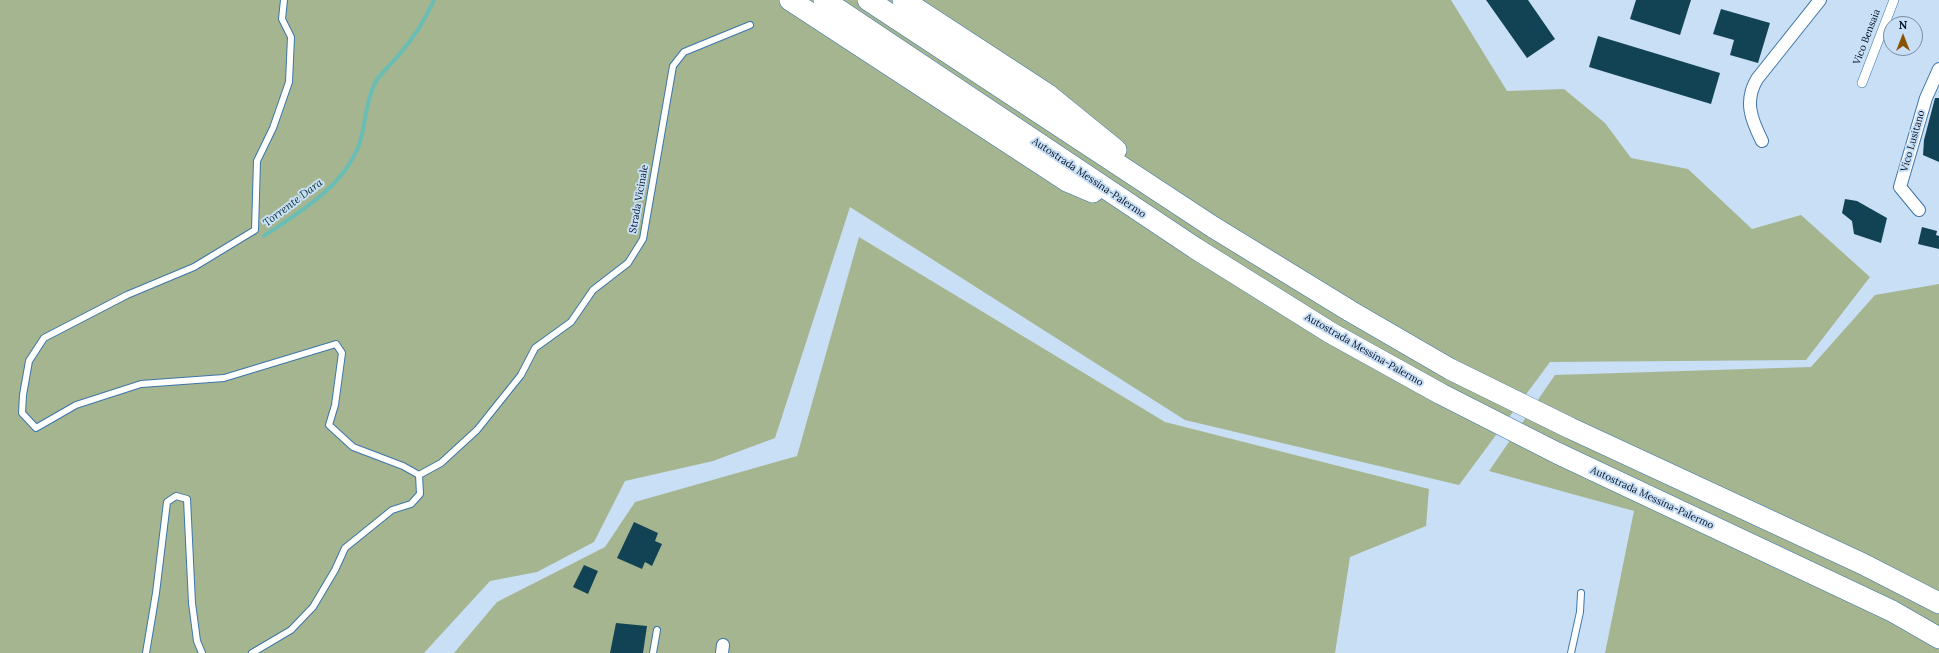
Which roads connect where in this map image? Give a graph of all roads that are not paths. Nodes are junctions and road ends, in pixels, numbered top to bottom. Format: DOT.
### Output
graph roads {
  1 [pos="284,0"];
  2 [pos="790,0"];
  3 [pos="824,0"];
  4 [pos="868,0"];
  5 [pos="903,0"];
  6 [pos="1820,0"];
  7 [pos="1894,0"];
  8 [pos="750,24"];
  9 [pos="1939,69"];
  10 [pos="1862,83"];
  11 [pos="1762,141"];
  12 [pos="1158,190"];
  13 [pos="1919,210"];
  14 [pos="1143,214"];
  15 [pos="419,475"];
  16 [pos="1581,593"];
  17 [pos="1939,603"];
  18 [pos="657,630"];
  19 [pos="1939,638"];
  20 [pos="146,653"];
  21 [pos="202,653"];
  22 [pos="252,653"];
  23 [pos="653,653"];
  24 [pos="1571,653"];
  1 -- 15 [label="lane"];
  2 -- 14 [label="highway"];
  3 -- 14 [label="highway, Autostrada Messina-Palermo"];
  4 -- 12 [label="highway"];
  5 -- 12 [label="highway"];
  6 -- 11 [label="street"];
  7 -- 10 [label="street, Vico Bensaia"];
  8 -- 15 [label="lane, Strada Vicinale"];
  9 -- 13 [label="street, Vico Lusitano"];
  12 -- 17 [label="highway"];
  14 -- 19 [label="highway, Autostrada Messina-Palermo"];
  15 -- 22 [label="lane"];
  16 -- 24 [label="lane"];
  18 -- 23 [label="lane"];
  20 -- 21 [label="lane"];
}
